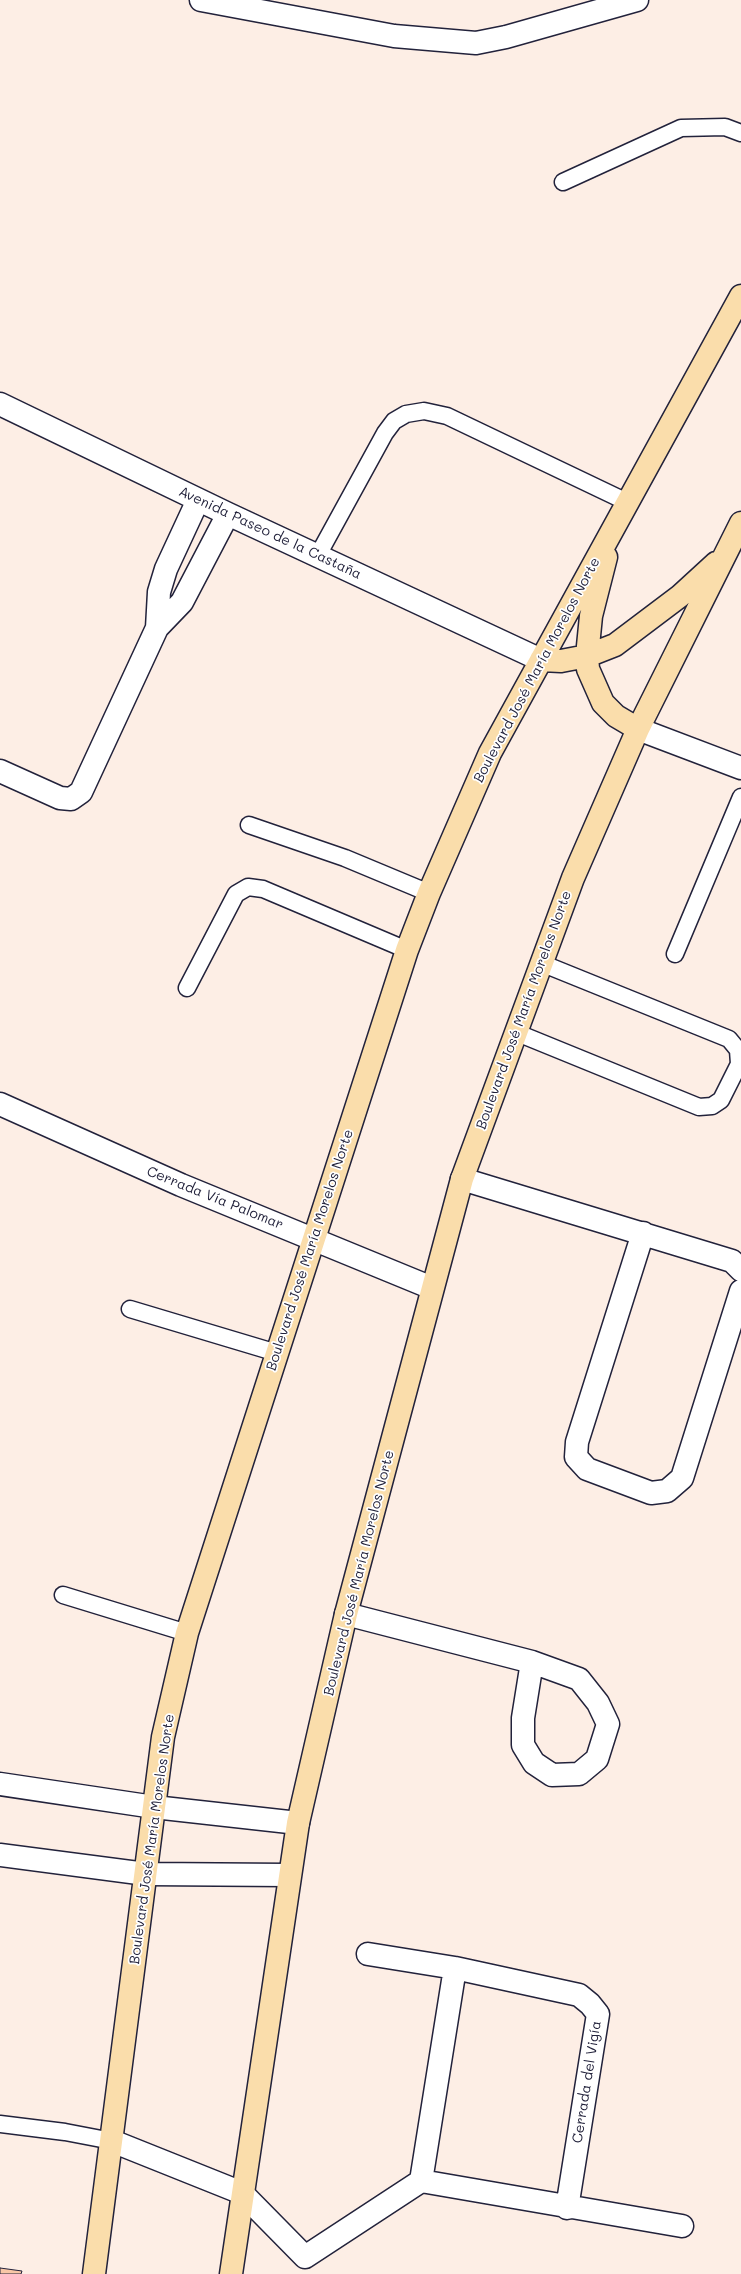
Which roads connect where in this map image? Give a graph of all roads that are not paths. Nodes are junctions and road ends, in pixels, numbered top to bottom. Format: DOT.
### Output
graph roads {
  1 [pos="201,0"];
  2 [pos="637,0"];
  3 [pos="741,133"];
  4 [pos="563,182"];
  5 [pos="741,296"];
  6 [pos="0,404"];
  7 [pos="198,500"];
  8 [pos="627,502"];
  9 [pos="228,514"];
  10 [pos="741,523"];
  11 [pos="614,525"];
  12 [pos="725,554"];
  13 [pos="318,557"];
  14 [pos="157,628"];
  15 [pos="587,656"];
  16 [pos="541,660"];
  17 [pos="638,729"];
  18 [pos="741,768"];
  19 [pos="0,771"];
  20 [pos="741,797"];
  21 [pos="250,825"];
  22 [pos="429,893"];
  23 [pos="407,950"];
  24 [pos="675,954"];
  25 [pos="541,963"];
  26 [pos="187,988"];
  27 [pos="516,1032"];
  28 [pos="0,1104"];
  29 [pos="462,1180"];
  30 [pos="643,1233"];
  31 [pos="314,1238"];
  32 [pos="741,1270"];
  33 [pos="432,1288"];
  34 [pos="741,1291"];
  35 [pos="130,1309"];
  36 [pos="277,1353"];
  37 [pos="63,1595"];
  38 [pos="346,1614"];
  39 [pos="187,1633"];
  40 [pos="532,1662"];
  41 [pos="0,1784"];
  42 [pos="154,1807"];
  43 [pos="298,1823"];
  44 [pos="0,1855"];
  45 [pos="146,1874"];
  46 [pos="289,1875"];
  47 [pos="368,1954"];
  48 [pos="455,1968"];
  49 [pos="0,2124"];
  50 [pos="112,2141"];
  51 [pos="421,2181"];
  52 [pos="242,2193"];
  53 [pos="567,2208"];
  54 [pos="682,2226"];
  55 [pos="307,2265"];
  56 [pos="94,2274"];
  57 [pos="231,2274"];
  1 -- 2 [label="street"];
  3 -- 4 [label="lane"];
  5 -- 8 [label="main road, Boulevard José María Morelos Norte"];
  6 -- 7 [label="street, Avenida Paseo de la Castaña"];
  7 -- 9 [label="street, Avenida Paseo de la Castaña"];
  7 -- 14 [label="street"];
  8 -- 11 [label="main road, Boulevard José María Morelos Norte"];
  8 -- 13 [label="lane"];
  9 -- 13 [label="street, Avenida Paseo de la Castaña"];
  9 -- 14 [label="street"];
  10 -- 12 [label="main road, Boulevard José María Morelos Norte"];
  11 -- 15 [label="main road"];
  11 -- 16 [label="main road, Boulevard José María Morelos Norte"];
  12 -- 15 [label="main road"];
  12 -- 17 [label="main road, Boulevard José María Morelos Norte"];
  13 -- 16 [label="street, Avenida Paseo de la Castaña"];
  14 -- 19 [label="street"];
  15 -- 16 [label="main road"];
  15 -- 17 [label="main road"];
  16 -- 22 [label="main road, Boulevard José María Morelos Norte"];
  17 -- 18 [label="street"];
  17 -- 25 [label="main road, Boulevard José María Morelos Norte"];
  20 -- 24 [label="lane"];
  21 -- 22 [label="lane"];
  22 -- 23 [label="main road, Boulevard José María Morelos Norte"];
  23 -- 26 [label="lane"];
  23 -- 31 [label="main road, Boulevard José María Morelos Norte"];
  25 -- 27 [label="main road, Boulevard José María Morelos Norte"];
  25 -- 27 [label="lane"];
  27 -- 29 [label="main road, Boulevard José María Morelos Norte"];
  28 -- 31 [label="street, Cerrada Vía Palomar"];
  29 -- 30 [label="street"];
  29 -- 33 [label="main road, Boulevard José María Morelos Norte"];
  30 -- 32 [label="street"];
  30 -- 34 [label="street"];
  31 -- 33 [label="street, Cerrada Vía Palomar"];
  31 -- 36 [label="main road, Boulevard José María Morelos Norte"];
  33 -- 38 [label="main road, Boulevard José María Morelos Norte"];
  35 -- 36 [label="lane"];
  36 -- 39 [label="main road, Boulevard José María Morelos Norte"];
  37 -- 39 [label="lane"];
  38 -- 40 [label="street"];
  38 -- 43 [label="main road, Boulevard José María Morelos Norte"];
  39 -- 42 [label="main road, Boulevard José María Morelos Norte"];
  40 -- 40 [label="street"];
  41 -- 42 [label="street"];
  42 -- 43 [label="street"];
  42 -- 45 [label="main road, Boulevard José María Morelos Norte"];
  43 -- 46 [label="main road, Boulevard José María Morelos Norte"];
  44 -- 45 [label="street"];
  45 -- 46 [label="street"];
  45 -- 50 [label="main road, Boulevard José María Morelos Norte"];
  46 -- 52 [label="main road, Boulevard José María Morelos Norte"];
  47 -- 48 [label="street, Cerrada del Vigía"];
  48 -- 51 [label="street"];
  48 -- 53 [label="street, Cerrada del Vigía"];
  49 -- 50 [label="lane"];
  50 -- 52 [label="street"];
  50 -- 56 [label="main road, Boulevard José María Morelos Norte"];
  51 -- 53 [label="street"];
  51 -- 55 [label="street"];
  52 -- 55 [label="street"];
  52 -- 57 [label="main road, Boulevard José María Morelos Norte"];
  53 -- 54 [label="street"];
}
